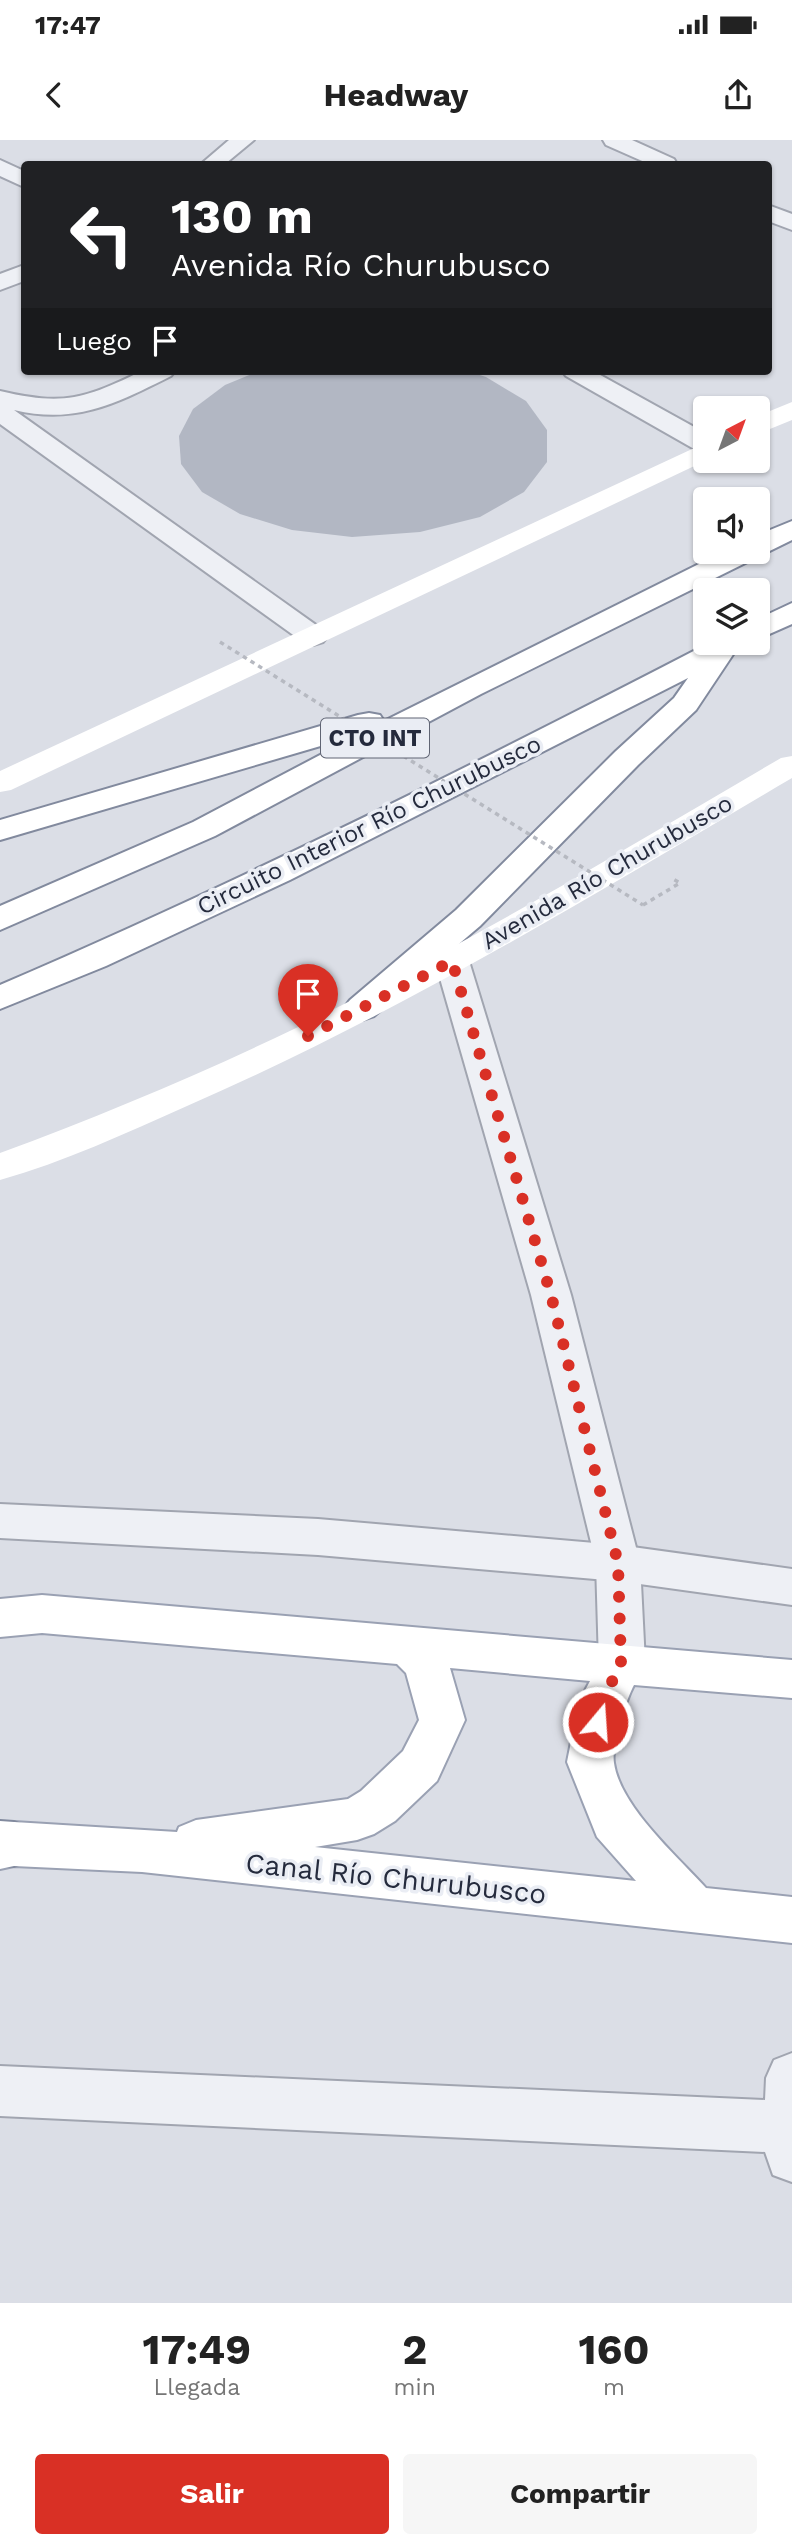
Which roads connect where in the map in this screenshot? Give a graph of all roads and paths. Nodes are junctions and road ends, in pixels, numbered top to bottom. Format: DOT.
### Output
graph roads {
  1 [pos="243,140"];
  2 [pos="614,140"];
  3 [pos="216,161"];
  4 [pos="660,161"];
  5 [pos="0,167"];
  6 [pos="21,178"];
  7 [pos="772,214"];
  8 [pos="792,223"];
  9 [pos="21,273"];
  10 [pos="0,283"];
  11 [pos="154,375"];
  12 [pos="582,375"];
  13 [pos="0,399"];
  14 [pos="792,410"];
  15 [pos="0,412"];
  16 [pos="770,420"];
  17 [pos="693,436"];
  18 [pos="693,457"];
  19 [pos="792,529"];
  20 [pos="770,540"];
  21 [pos="721,564"];
  22 [pos="792,612"];
  23 [pos="770,624"];
  24 [pos="313,636"];
  25 [pos="219,642"];
  26 [pos="709,655"];
  27 [pos="721,655"];
  28 [pos="470,688"];
  29 [pos="792,765"];
  30 [pos="0,783"];
  31 [pos="0,830"];
  32 [pos="680,883"];
  33 [pos="0,919"];
  34 [pos="452,961"];
  35 [pos="0,998"];
  36 [pos="362,1008"];
  37 [pos="0,1167"];
  38 [pos="0,1521"];
  39 [pos="618,1563"];
  40 [pos="792,1587"];
  41 [pos="0,1618"];
  42 [pos="407,1645"];
  43 [pos="621,1663"];
  44 [pos="792,1679"];
  45 [pos="5,1845"];
  46 [pos="142,1850"];
  47 [pos="695,1911"];
  48 [pos="792,1920"];
  49 [pos="0,2091"];
  50 [pos="791,2120"];
  1 -- 3 [label="street"];
  2 -- 4 [label="street"];
  5 -- 6 [label="street"];
  7 -- 8 [label="street"];
  9 -- 10 [label="street"];
  11 -- 13 [label="street"];
  12 -- 17 [label="street"];
  14 -- 16 [label="main road"];
  15 -- 24 [label="street"];
  18 -- 24 [label="main road"];
  19 -- 20 [label="main road"];
  21 -- 28 [label="main road, CTO INT"];
  22 -- 23 [label="main road"];
  24 -- 30 [label="main road"];
  25 -- 32 [label="path, bridge"];
  26 -- 35 [label="main road, Circuito Interior Río Churubusco / CTO INT"];
  27 -- 36 [label="main road"];
  28 -- 31 [label="main road"];
  28 -- 33 [label="main road, CTO INT"];
  29 -- 34 [label="main road, Avenida Río Churubusco"];
  34 -- 36 [label="main road, Avenida Río Churubusco"];
  34 -- 39 [label="street"];
  36 -- 37 [label="main road, Avenida Río Churubusco"];
  38 -- 39 [label="street"];
  39 -- 40 [label="street"];
  39 -- 43 [label="street"];
  41 -- 42 [label="main road"];
  42 -- 43 [label="main road"];
  42 -- 46 [label="main road"];
  43 -- 44 [label="main road"];
  43 -- 47 [label="main road"];
  45 -- 46 [label="main road, Canal Río Churubusco"];
  46 -- 47 [label="main road, Canal Río Churubusco"];
  47 -- 48 [label="main road, Canal Río Churubusco"];
  49 -- 50 [label="street"];
}
